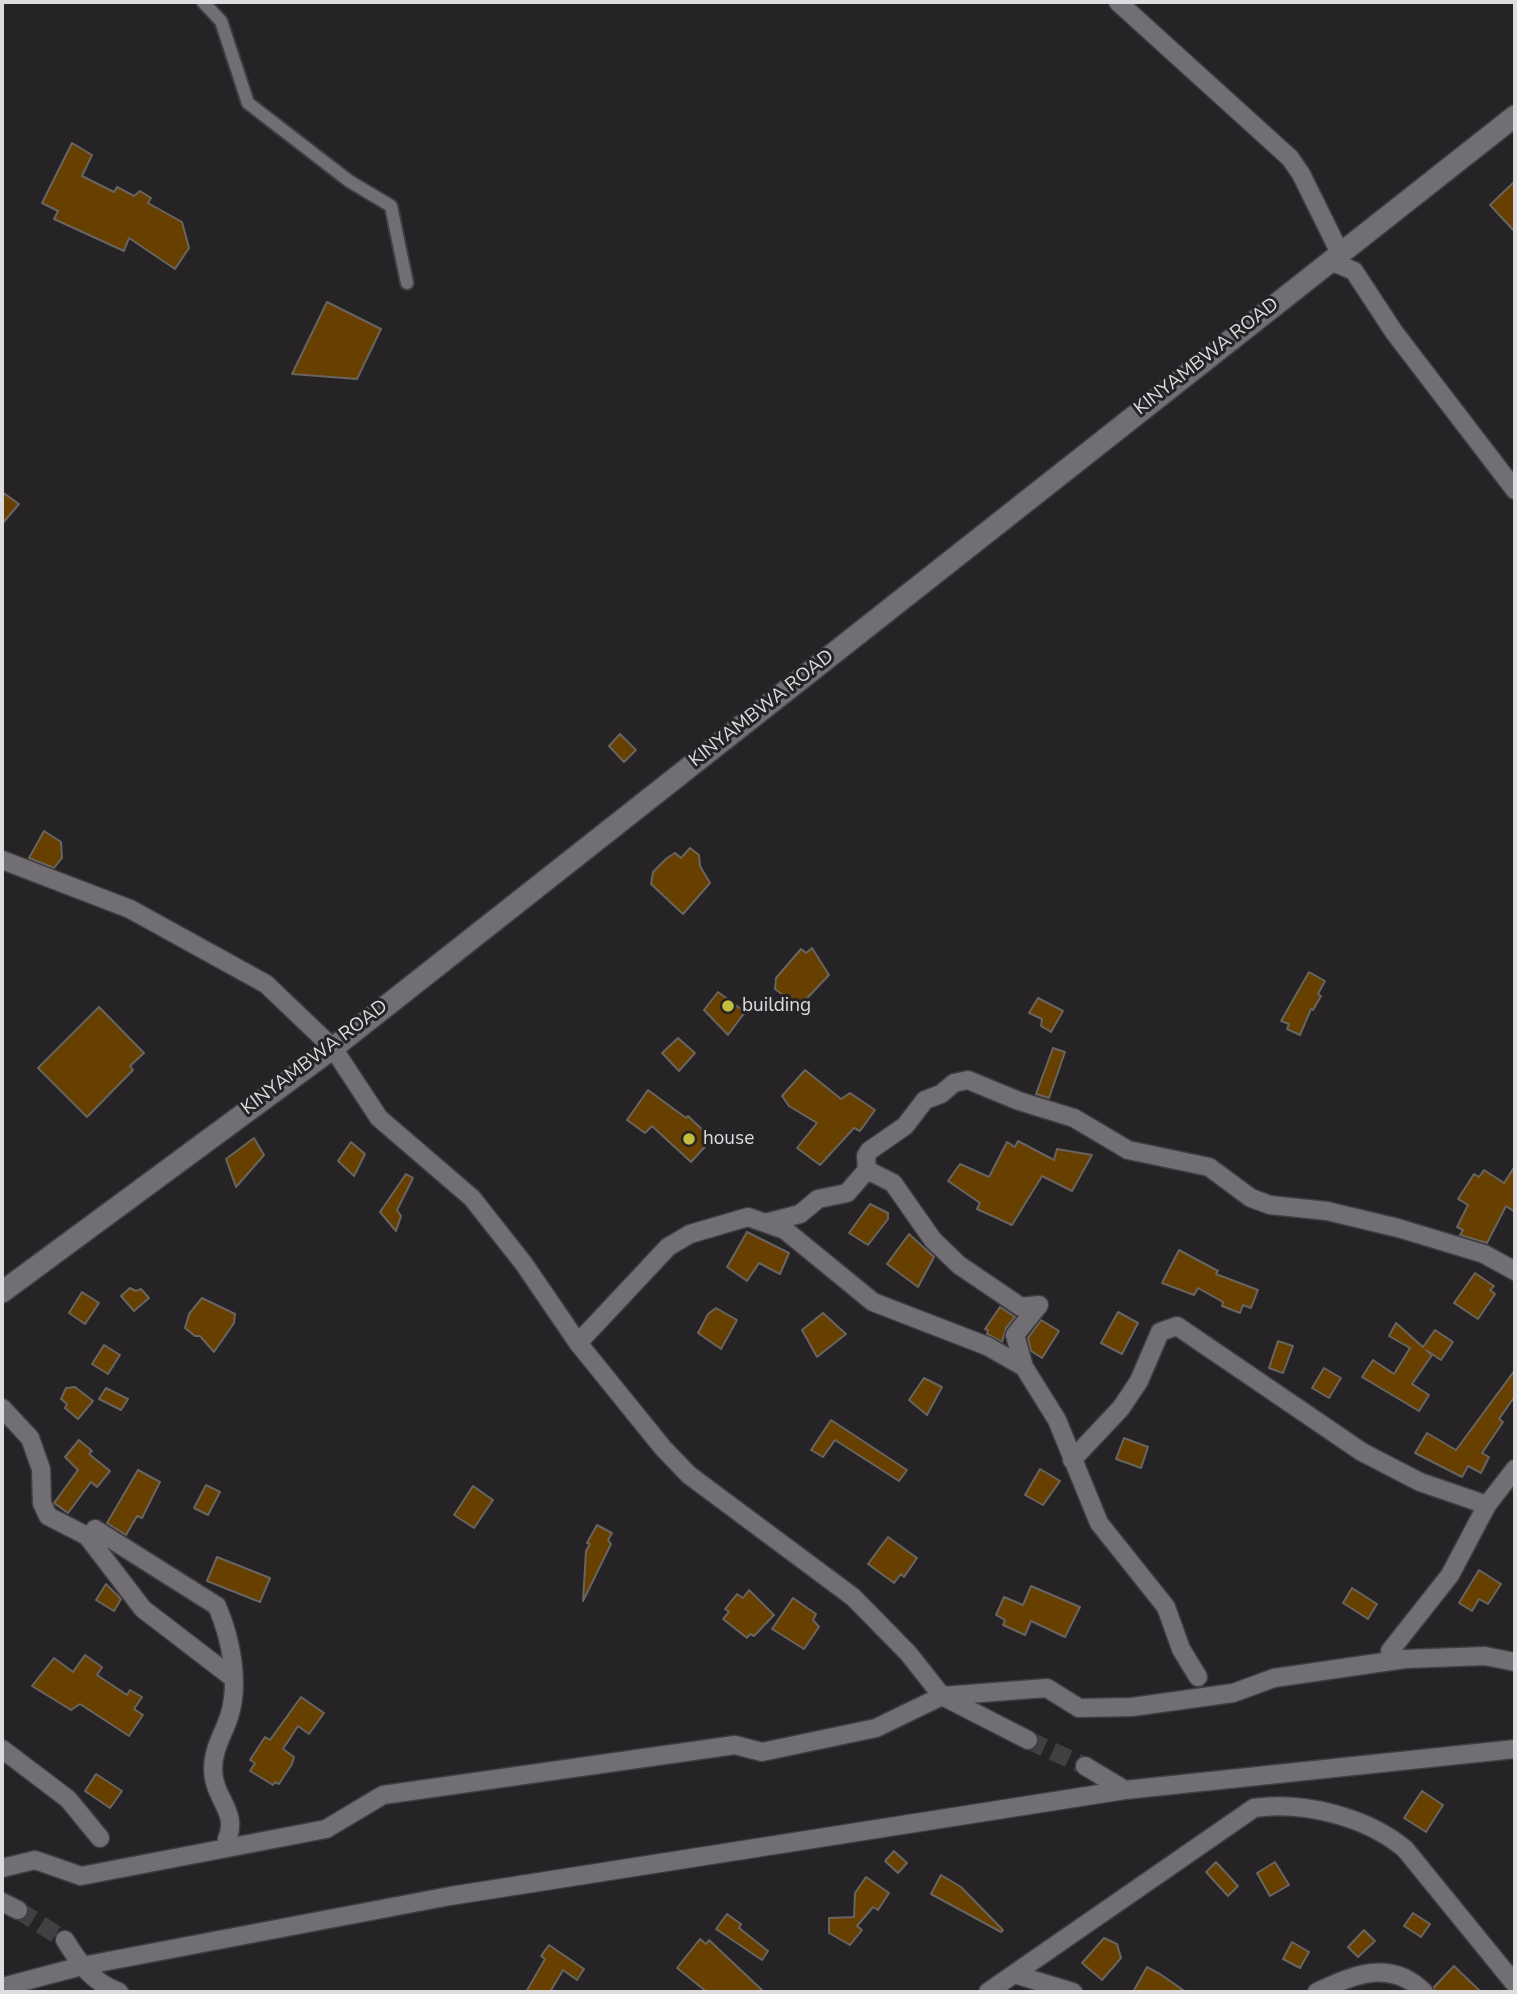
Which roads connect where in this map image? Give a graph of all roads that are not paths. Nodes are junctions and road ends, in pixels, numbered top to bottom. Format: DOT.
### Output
graph roads {
  1 [pos="202,2"];
  2 [pos="1118,2"];
  3 [pos="1515,116"];
  4 [pos="1335,257"];
  5 [pos="407,283"];
  6 [pos="1515,490"];
  7 [pos="2,860"];
  8 [pos="333,1048"];
  9 [pos="867,1170"];
  10 [pos="769,1223"];
  11 [pos="1515,1271"];
  12 [pos="2,1292"];
  13 [pos="578,1343"];
  14 [pos="1024,1367"];
  15 [pos="2,1408"];
  16 [pos="1072,1460"];
  17 [pos="1515,1469"];
  18 [pos="1487,1505"];
  19 [pos="95,1529"];
  20 [pos="1391,1651"];
  21 [pos="1515,1662"];
  22 [pos="1198,1676"];
  23 [pos="233,1678"];
  24 [pos="942,1696"];
  25 [pos="1028,1740"];
  26 [pos="2,1749"];
  27 [pos="1515,1749"];
  28 [pos="1085,1766"];
  29 [pos="1125,1790"];
  30 [pos="100,1838"];
  31 [pos="227,1839"];
  32 [pos="2,1868"];
  33 [pos="65,1940"];
  34 [pos="82,1966"];
  35 [pos="1014,1975"];
  36 [pos="1515,1984"];
  37 [pos="2,1987"];
  38 [pos="119,1992"];
  39 [pos="988,1992"];
  40 [pos="1073,1992"];
  41 [pos="1317,1992"];
  42 [pos="1424,1992"];
  1 -- 5 [label="street"];
  2 -- 4 [label="street"];
  3 -- 4 [label="street, KINYAMBWA ROAD"];
  4 -- 6 [label="street"];
  4 -- 8 [label="street, KINYAMBWA ROAD"];
  7 -- 8 [label="street"];
  8 -- 12 [label="street, KINYAMBWA ROAD"];
  8 -- 13 [label="street"];
  9 -- 10 [label="street"];
  9 -- 11 [label="street"];
  9 -- 14 [label="street"];
  10 -- 13 [label="street"];
  10 -- 14 [label="street"];
  13 -- 24 [label="street"];
  14 -- 16 [label="street"];
  15 -- 23 [label="street"];
  16 -- 18 [label="street"];
  16 -- 22 [label="street"];
  17 -- 18 [label="street"];
  18 -- 20 [label="street"];
  19 -- 23 [label="street"];
  21 -- 24 [label="street"];
  23 -- 31 [label="street"];
  24 -- 25 [label="street"];
  24 -- 32 [label="street"];
  26 -- 30 [label="street"];
  27 -- 29 [label="street"];
  28 -- 29 [label="street"];
  29 -- 34 [label="street"];
  33 -- 34 [label="street"];
  34 -- 37 [label="street"];
  34 -- 38 [label="street"];
  35 -- 36 [label="street"];
  35 -- 39 [label="street"];
  35 -- 40 [label="street"];
  41 -- 42 [label="street"];
}
